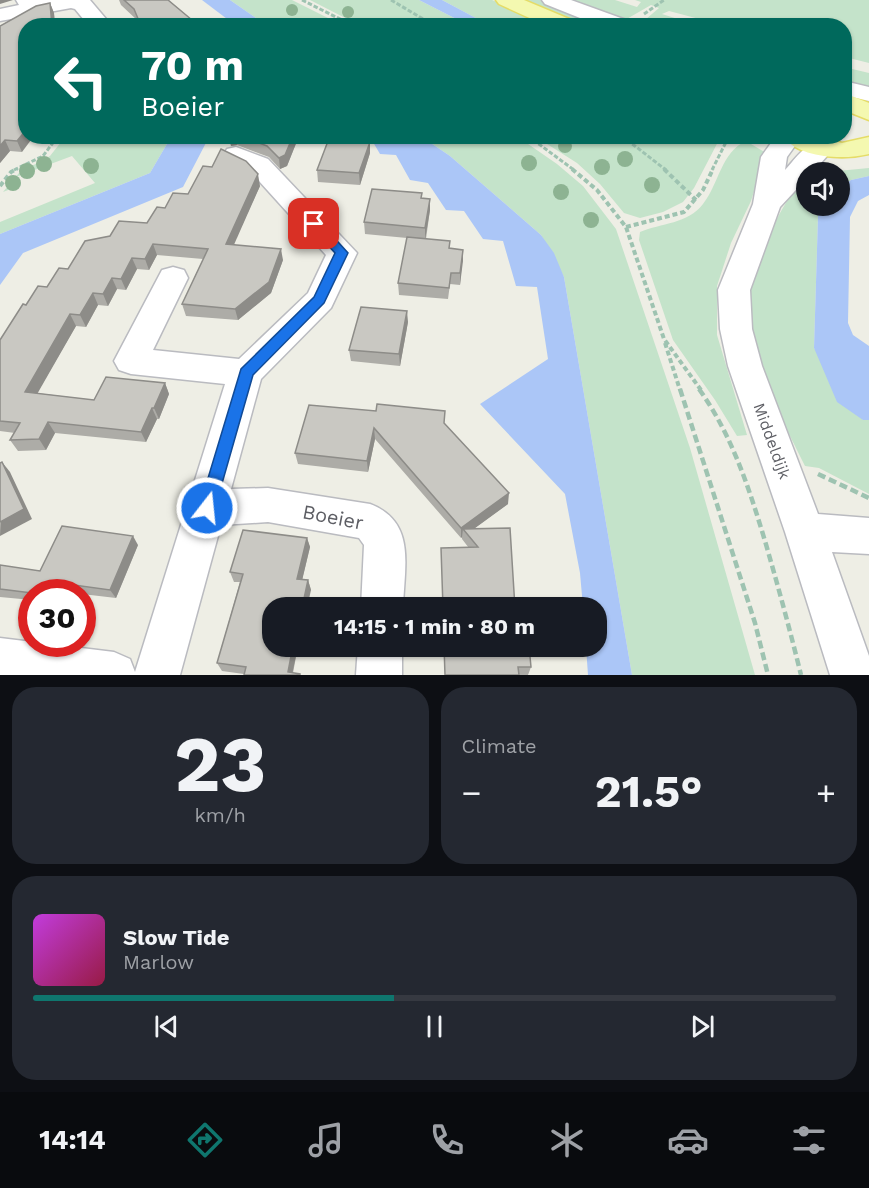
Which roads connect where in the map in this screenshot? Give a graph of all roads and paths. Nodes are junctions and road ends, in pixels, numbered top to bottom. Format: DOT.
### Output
graph roads {
  1 [pos="302,0"];
  2 [pos="391,0"];
  3 [pos="506,0"];
  4 [pos="552,0"];
  5 [pos="30,4"];
  6 [pos="0,15"];
  7 [pos="94,18"];
  8 [pos="338,18"];
  9 [pos="421,18"];
  10 [pos="548,18"];
  11 [pos="600,18"];
  12 [pos="852,90"];
  13 [pos="869,94"];
  14 [pos="852,104"];
  15 [pos="869,113"];
  16 [pos="52,144"];
  17 [pos="540,144"];
  18 [pos="632,144"];
  19 [pos="725,144"];
  20 [pos="783,144"];
  21 [pos="815,144"];
  22 [pos="869,145"];
  23 [pos="822,147"];
  24 [pos="236,155"];
  25 [pos="0,186"];
  26 [pos="696,200"];
  27 [pos="767,204"];
  28 [pos="626,227"];
  29 [pos="173,278"];
  30 [pos="664,339"];
  31 [pos="246,373"];
  32 [pos="207,508"];
  33 [pos="805,532"];
  34 [pos="869,536"];
  35 [pos="382,597"];
  36 [pos="380,657"];
  37 [pos="0,660"];
  38 [pos="114,675"];
  39 [pos="157,675"];
  40 [pos="379,675"];
  41 [pos="768,675"];
  42 [pos="801,675"];
  43 [pos="853,675"];
  1 -- 8 [label="path"];
  2 -- 9 [label="path"];
  3 -- 10 [label="main road"];
  4 -- 11 [label="street"];
  5 -- 6 [label="street"];
  5 -- 7 [label="street"];
  12 -- 13 [label="street"];
  14 -- 15 [label="main road"];
  16 -- 25 [label="path"];
  17 -- 28 [label="path"];
  18 -- 26 [label="path"];
  19 -- 26 [label="path"];
  20 -- 27 [label="street, Middeldijk"];
  21 -- 23 [label="main road"];
  22 -- 23 [label="main road"];
  23 -- 27 [label="street, Middeldijk"];
  24 -- 31 [label="street"];
  26 -- 28 [label="path"];
  27 -- 33 [label="street, Middeldijk"];
  28 -- 30 [label="path"];
  29 -- 31 [label="street"];
  30 -- 41 [label="path"];
  30 -- 42 [label="path"];
  31 -- 32 [label="street"];
  32 -- 35 [label="street, Boeier"];
  32 -- 39 [label="street"];
  33 -- 34 [label="street"];
  33 -- 43 [label="street, Middeldijk"];
  36 -- 40 [label="street"];
  37 -- 38 [label="street"];
}
